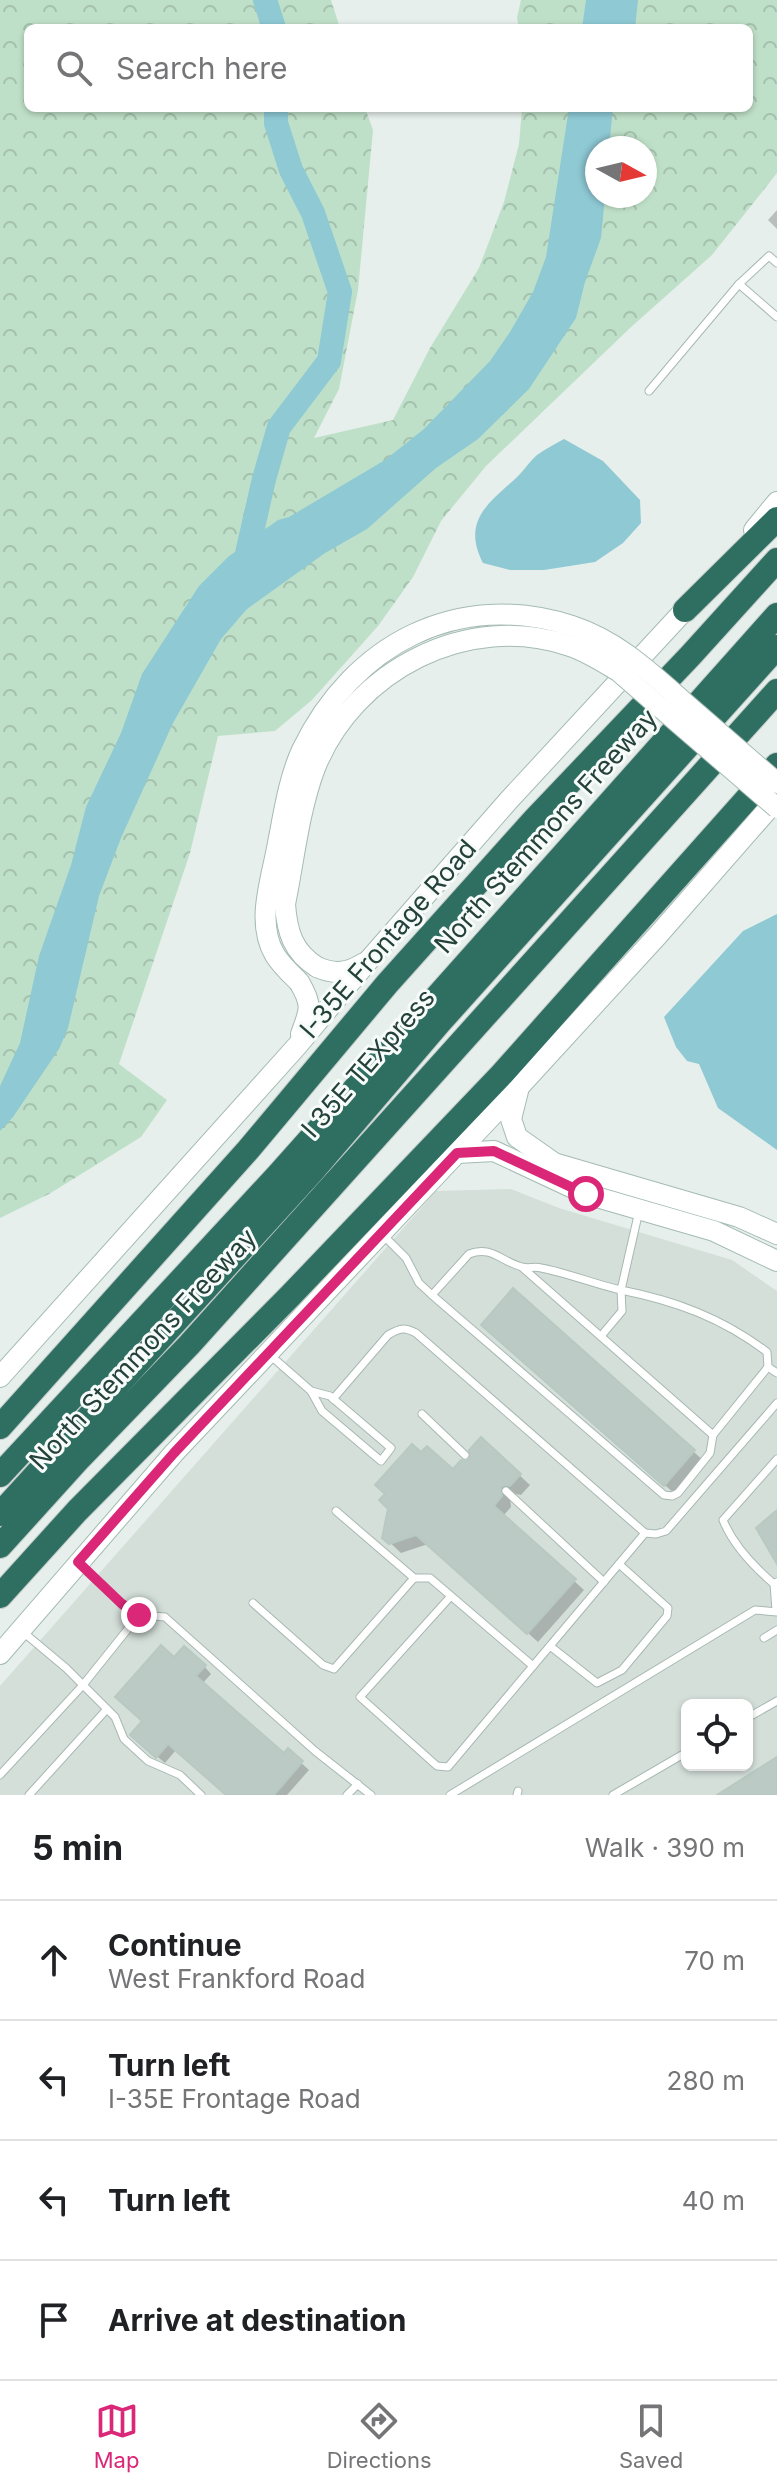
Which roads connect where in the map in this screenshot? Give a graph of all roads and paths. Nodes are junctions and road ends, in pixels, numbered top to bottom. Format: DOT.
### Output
graph roads {
  1 [pos="777,263"];
  2 [pos="739,284"];
  3 [pos="777,317"];
  4 [pos="649,391"];
  5 [pos="777,502"];
  6 [pos="777,519"];
  7 [pos="777,560"];
  8 [pos="685,610"];
  9 [pos="777,615"];
  10 [pos="777,647"];
  11 [pos="777,691"];
  12 [pos="777,765"];
  13 [pos="777,783"];
  14 [pos="777,799"];
  15 [pos="777,808"];
  16 [pos="565,866"];
  17 [pos="650,927"];
  18 [pos="368,961"];
  19 [pos="435,1012"];
  20 [pos="297,1046"];
  21 [pos="511,1081"];
  22 [pos="457,1153"];
  23 [pos="645,1191"];
  24 [pos="639,1211"];
  25 [pos="383,1234"];
  26 [pos="777,1234"];
  27 [pos="777,1261"];
  28 [pos="523,1268"];
  29 [pos="621,1290"];
  30 [pos="432,1295"];
  31 [pos="601,1336"];
  32 [pos="268,1353"];
  33 [pos="768,1367"];
  34 [pos="777,1373"];
  35 [pos="0,1377"];
  36 [pos="311,1391"];
  37 [pos="333,1399"];
  38 [pos="776,1406"];
  39 [pos="422,1414"];
  40 [pos="0,1427"];
  41 [pos="713,1435"];
  42 [pos="465,1455"];
  43 [pos="777,1459"];
  44 [pos="0,1475"];
  45 [pos="506,1491"];
  46 [pos="336,1511"];
  47 [pos="0,1514"];
  48 [pos="645,1533"];
  49 [pos="0,1546"];
  50 [pos="78,1562"];
  51 [pos="619,1564"];
  52 [pos="414,1578"];
  53 [pos="604,1582"];
  54 [pos="775,1583"];
  55 [pos="0,1596"];
  56 [pos="451,1596"];
  57 [pos="253,1603"];
  58 [pos="776,1611"];
  59 [pos="139,1615"];
  60 [pos="21,1630"];
  61 [pos="777,1630"];
  62 [pos="764,1638"];
  63 [pos="550,1646"];
  64 [pos="0,1654"];
  65 [pos="533,1666"];
  66 [pos="83,1685"];
  67 [pos="777,1701"];
  68 [pos="107,1709"];
  69 [pos="753,1715"];
  70 [pos="681,1755"];
  71 [pos="0,1775"];
  72 [pos="358,1784"];
  73 [pos="29,1795"];
  74 [pos="201,1795"];
  75 [pos="347,1795"];
  76 [pos="371,1795"];
  77 [pos="450,1795"];
  78 [pos="613,1795"];
  1 -- 2 [label="lane"];
  2 -- 3 [label="lane"];
  2 -- 4 [label="lane"];
  5 -- 8 [label="main road, I-35E Frontage Road"];
  6 -- 8 [label="highway"];
  7 -- 40 [label="highway"];
  8 -- 18 [label="main road, I-35E Frontage Road"];
  9 -- 16 [label="highway, North Stemmons Freeway"];
  10 -- 16 [label="highway, I 35E TEXpress"];
  11 -- 49 [label="highway, North Stemmons Freeway"];
  12 -- 17 [label="highway"];
  13 -- 20 [label="main road, bridge"];
  14 -- 17 [label="main road"];
  15 -- 18 [label="main road, bridge"];
  16 -- 19 [label="highway, I 35E TEXpress"];
  17 -- 21 [label="highway"];
  18 -- 20 [label="main road, I-35E Frontage Road"];
  19 -- 44 [label="highway, North Stemmons Freeway"];
  19 -- 47 [label="highway, I 35E TEXpress"];
  20 -- 35 [label="main road, I-35E Frontage Road"];
  21 -- 22 [label="main road"];
  21 -- 23 [label="main road"];
  21 -- 55 [label="highway"];
  22 -- 24 [label="main road"];
  22 -- 25 [label="main road"];
  23 -- 24 [label="main road"];
  23 -- 26 [label="main road"];
  24 -- 27 [label="main road"];
  24 -- 29 [label="lane"];
  25 -- 30 [label="lane"];
  25 -- 32 [label="main road"];
  28 -- 29 [label="lane"];
  28 -- 30 [label="lane"];
  28 -- 31 [label="lane"];
  29 -- 31 [label="lane"];
  29 -- 33 [label="lane"];
  30 -- 41 [label="lane"];
  31 -- 41 [label="lane"];
  32 -- 36 [label="lane"];
  32 -- 50 [label="main road"];
  33 -- 34 [label="lane"];
  33 -- 41 [label="lane"];
  36 -- 37 [label="lane"];
  36 -- 37 [label="lane"];
  37 -- 48 [label="lane"];
  38 -- 48 [label="lane"];
  39 -- 42 [label="lane"];
  43 -- 54 [label="lane"];
  45 -- 53 [label="lane"];
  46 -- 52 [label="lane"];
  48 -- 51 [label="lane"];
  50 -- 59 [label="lane"];
  50 -- 60 [label="main road"];
  51 -- 53 [label="lane"];
  51 -- 63 [label="lane"];
  52 -- 56 [label="lane"];
  52 -- 57 [label="lane"];
  53 -- 63 [label="lane"];
  54 -- 58 [label="lane"];
  56 -- 65 [label="lane"];
  56 -- 65 [label="lane"];
  58 -- 77 [label="lane"];
  59 -- 66 [label="lane"];
  59 -- 72 [label="lane"];
  60 -- 64 [label="main road"];
  60 -- 66 [label="lane"];
  61 -- 62 [label="lane"];
  63 -- 65 [label="lane"];
  66 -- 68 [label="lane"];
  66 -- 71 [label="lane"];
  67 -- 69 [label="lane"];
  68 -- 73 [label="lane"];
  68 -- 74 [label="lane"];
  70 -- 78 [label="lane"];
  72 -- 75 [label="lane"];
  72 -- 76 [label="lane"];
}
